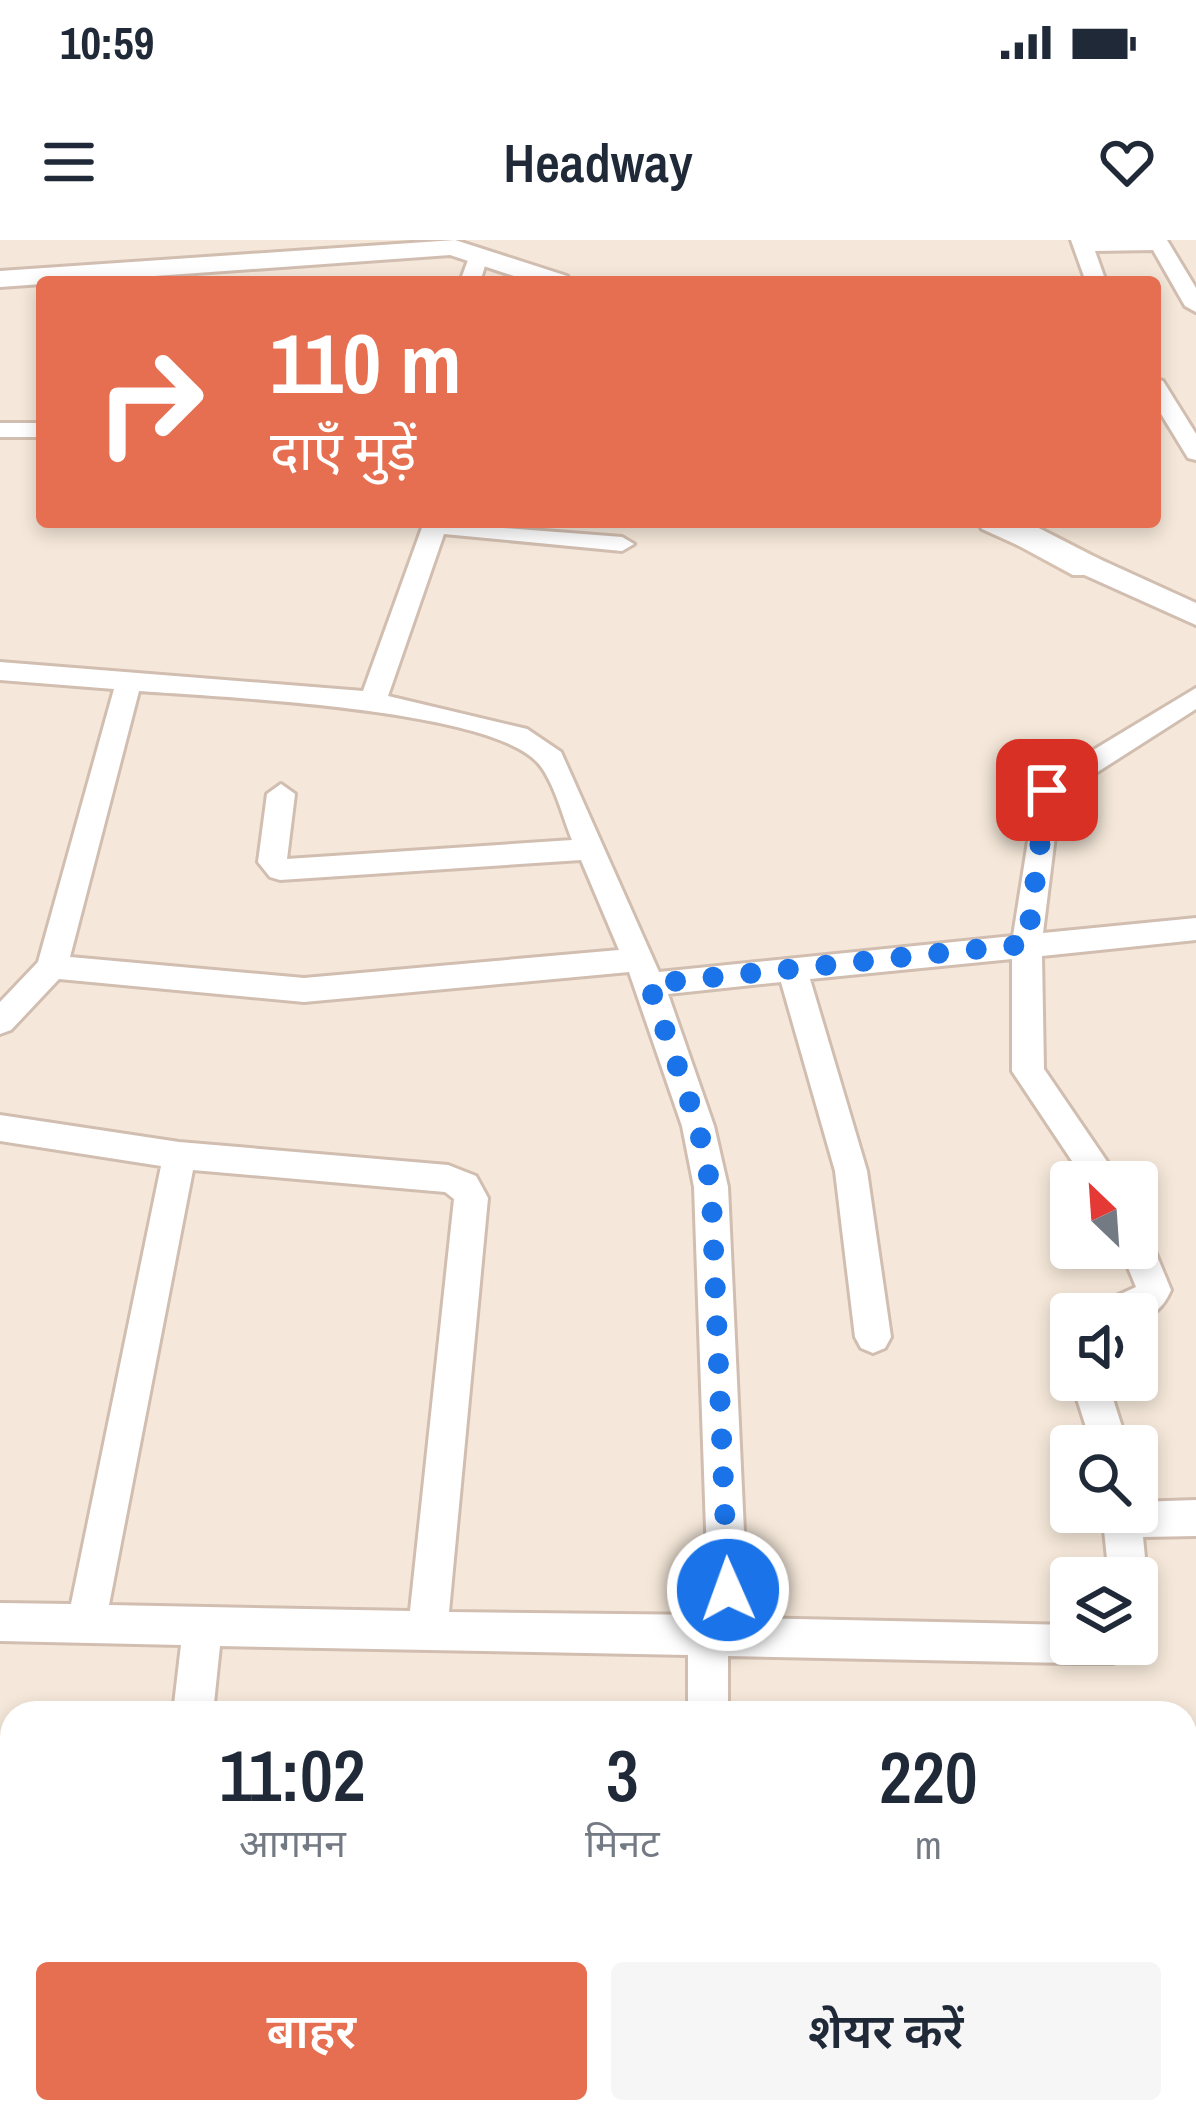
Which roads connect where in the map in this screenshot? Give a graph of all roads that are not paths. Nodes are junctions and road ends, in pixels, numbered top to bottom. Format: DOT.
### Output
graph roads {
  1 [pos="1081,242"];
  2 [pos="460,247"];
  3 [pos="81,276"];
  4 [pos="468,276"];
  5 [pos="541,276"];
  6 [pos="1094,276"];
  7 [pos="36,279"];
  8 [pos="1189,279"];
  9 [pos="2,282"];
  10 [pos="1196,306"];
  11 [pos="1161,396"];
  12 [pos="0,430"];
  13 [pos="36,430"];
  14 [pos="1196,453"];
  15 [pos="434,528"];
  16 [pos="472,528"];
  17 [pos="1009,528"];
  18 [pos="622,544"];
  19 [pos="1086,567"];
  20 [pos="1196,615"];
  21 [pos="0,671"];
  22 [pos="129,680"];
  23 [pos="1196,697"];
  24 [pos="373,701"];
  25 [pos="281,794"];
  26 [pos="590,849"];
  27 [pos="1196,928"];
  28 [pos="1027,944"];
  29 [pos="52,967"];
  30 [pos="792,969"];
  31 [pos="643,972"];
  32 [pos="0,1022"];
  33 [pos="0,1128"];
  34 [pos="179,1155"];
  35 [pos="1090,1161"];
  36 [pos="872,1337"];
  37 [pos="1158,1517"];
  38 [pos="1196,1518"];
  39 [pos="0,1622"];
  40 [pos="86,1625"];
  41 [pos="202,1629"];
  42 [pos="428,1629"];
  43 [pos="719,1634"];
  44 [pos="1050,1643"];
  45 [pos="194,1701"];
  46 [pos="710,1701"];
  1 -- 6 [label="street"];
  1 -- 8 [label="street"];
  2 -- 3 [label="street"];
  2 -- 4 [label="street"];
  2 -- 5 [label="street"];
  7 -- 9 [label="street"];
  8 -- 10 [label="street"];
  11 -- 14 [label="street"];
  12 -- 13 [label="street"];
  15 -- 24 [label="street"];
  16 -- 18 [label="street"];
  17 -- 19 [label="main road"];
  19 -- 20 [label="street"];
  21 -- 22 [label="street"];
  22 -- 24 [label="street"];
  22 -- 29 [label="street"];
  23 -- 28 [label="street"];
  24 -- 26 [label="street"];
  25 -- 26 [label="street"];
  26 -- 31 [label="street"];
  27 -- 28 [label="street"];
  28 -- 30 [label="street"];
  28 -- 35 [label="street"];
  29 -- 31 [label="street"];
  29 -- 32 [label="street"];
  30 -- 31 [label="street"];
  30 -- 36 [label="street"];
  31 -- 43 [label="street"];
  33 -- 34 [label="street"];
  34 -- 40 [label="street"];
  34 -- 42 [label="street"];
  37 -- 38 [label="street"];
  39 -- 40 [label="street"];
  40 -- 41 [label="street"];
  41 -- 42 [label="street"];
  41 -- 45 [label="street"];
  42 -- 43 [label="street"];
  43 -- 44 [label="street"];
  43 -- 46 [label="street"];
}
